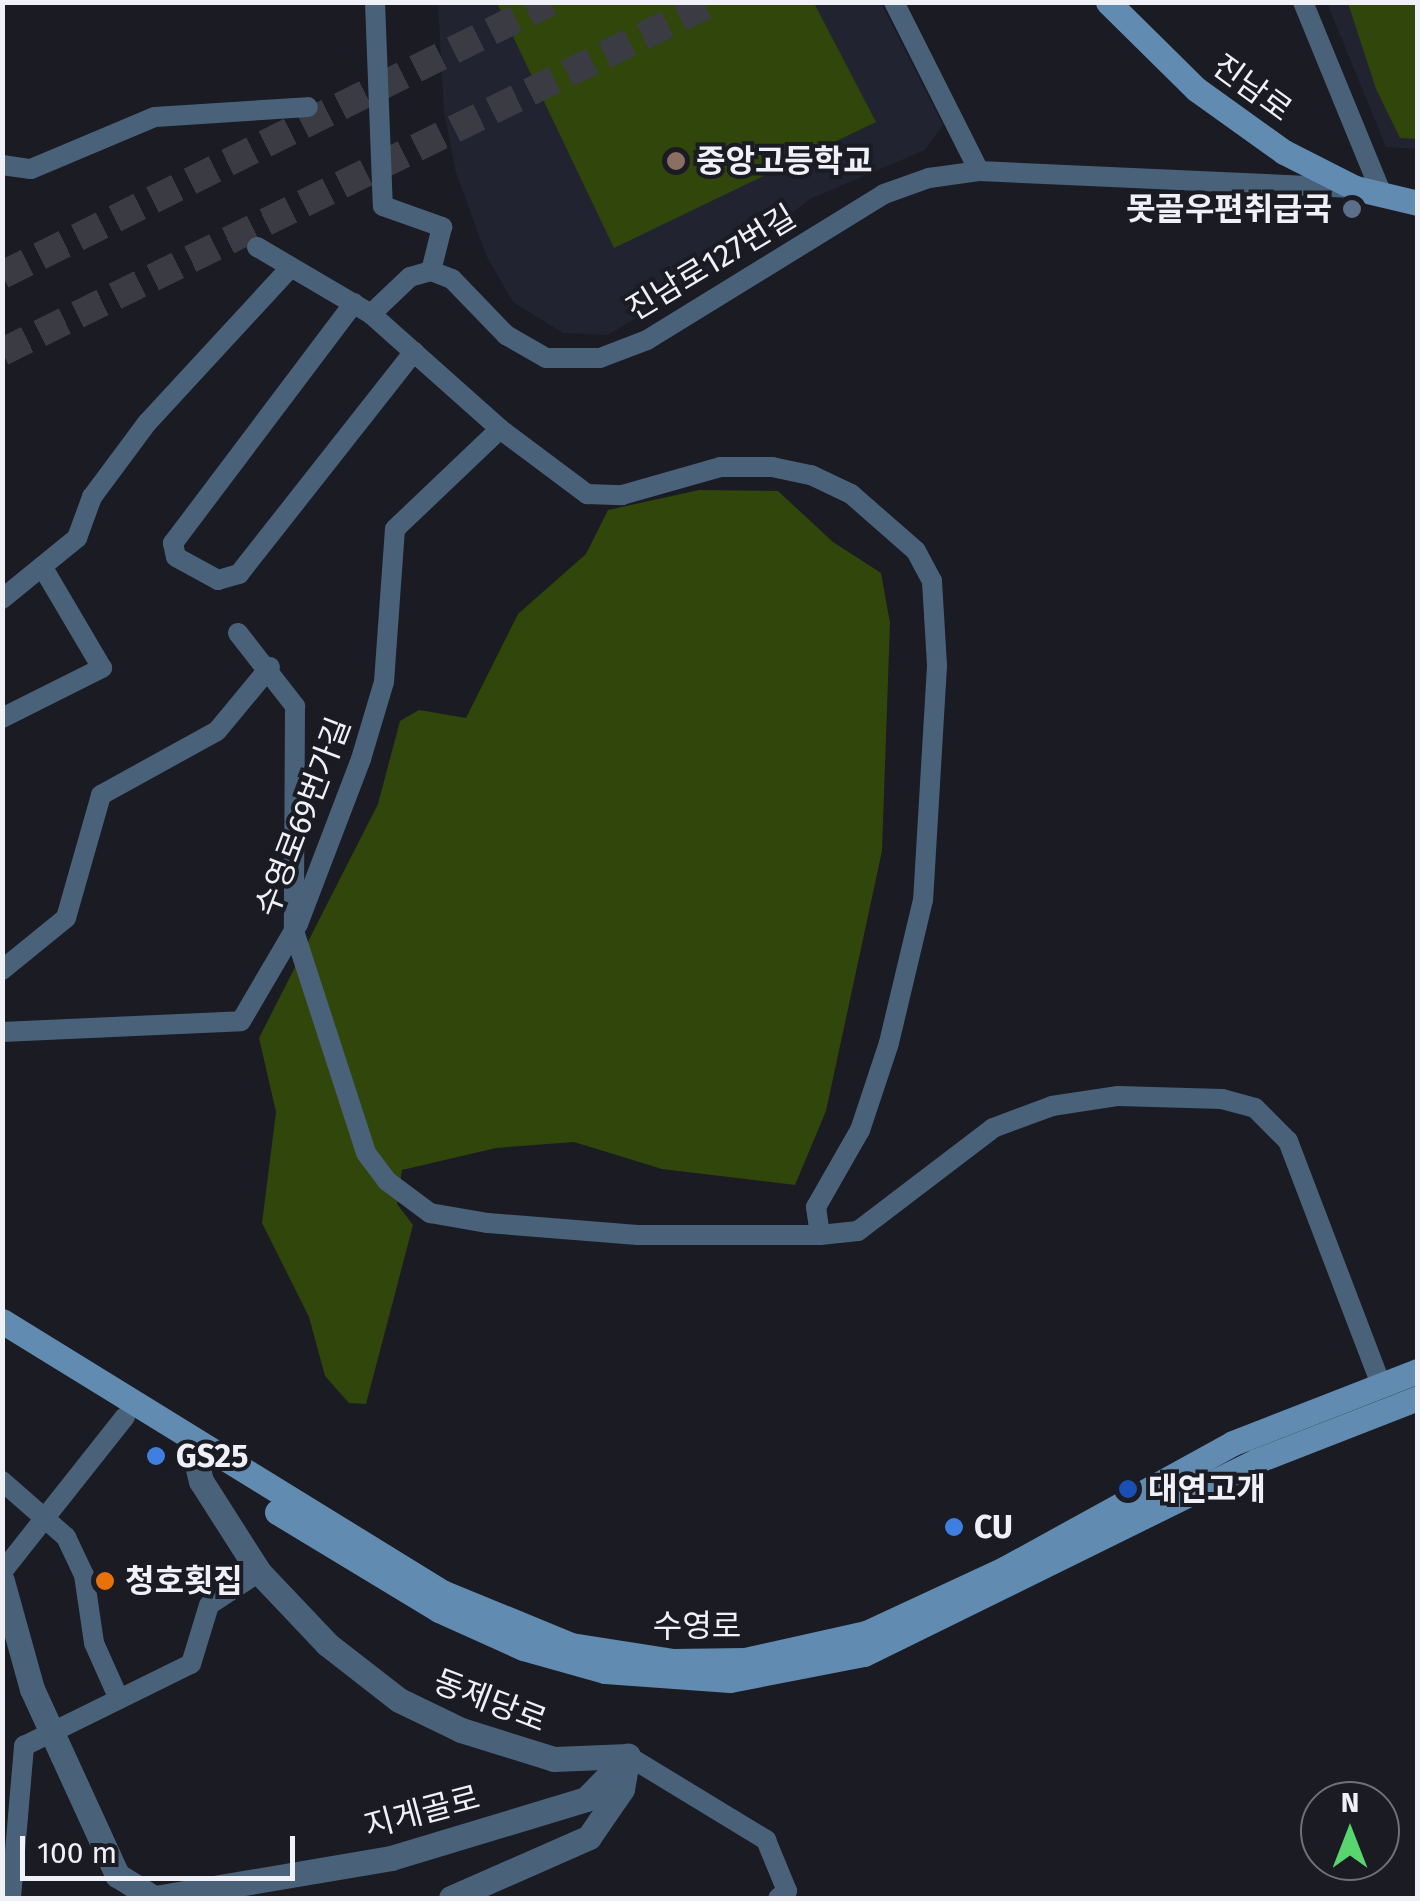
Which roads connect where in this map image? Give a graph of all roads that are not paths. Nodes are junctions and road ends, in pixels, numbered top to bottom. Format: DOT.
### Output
graph roads {
  1 [pos="375,2"];
  2 [pos="894,2"];
  3 [pos="1108,2"];
  4 [pos="1303,2"];
  5 [pos="308,107"];
  6 [pos="2,165"];
  7 [pos="979,171"];
  8 [pos="1368,190"];
  9 [pos="1418,203"];
  10 [pos="258,247"];
  11 [pos="291,266"];
  12 [pos="431,272"];
  13 [pos="363,308"];
  14 [pos="414,352"];
  15 [pos="500,429"];
  16 [pos="42,566"];
  17 [pos="2,600"];
  18 [pos="238,633"];
  19 [pos="270,667"];
  20 [pos="2,718"];
  21 [pos="294,931"];
  22 [pos="2,970"];
  23 [pos="2,1032"];
  24 [pos="820,1235"];
  25 [pos="2,1321"];
  26 [pos="2,1339"];
  27 [pos="1418,1371"];
  28 [pos="1380,1382"];
  29 [pos="1418,1398"];
  30 [pos="124,1417"];
  31 [pos="199,1454"];
  32 [pos="2,1481"];
  33 [pos="46,1518"];
  34 [pos="2,1572"];
  35 [pos="259,1572"];
  36 [pos="2,1581"];
  37 [pos="118,1697"];
  38 [pos="52,1732"];
  39 [pos="628,1756"];
  40 [pos="11,1898"];
  41 [pos="155,1898"];
  42 [pos="452,1898"];
  43 [pos="778,1898"];
  1 -- 12 [label="street"];
  2 -- 7 [label="street"];
  3 -- 8 [label="main road, 진남로"];
  4 -- 8 [label="street, 진남로"];
  5 -- 6 [label="street"];
  7 -- 8 [label="street, 진남로127번길"];
  7 -- 12 [label="street, 진남로127번길"];
  8 -- 9 [label="main road, 진남로"];
  10 -- 11 [label="street"];
  11 -- 13 [label="street"];
  11 -- 16 [label="street"];
  12 -- 13 [label="street"];
  13 -- 14 [label="street"];
  13 -- 14 [label="street"];
  14 -- 15 [label="street"];
  15 -- 21 [label="street, 수영로69번가길"];
  15 -- 24 [label="street"];
  16 -- 17 [label="street"];
  16 -- 20 [label="street"];
  18 -- 19 [label="street"];
  19 -- 21 [label="street"];
  19 -- 22 [label="street"];
  21 -- 23 [label="street, 수영로69번가길"];
  21 -- 24 [label="street"];
  24 -- 28 [label="street"];
  25 -- 31 [label="main road, 수영로"];
  26 -- 30 [label="main road, 수영로"];
  27 -- 28 [label="main road, 수영로"];
  28 -- 31 [label="main road, 수영로"];
  29 -- 31 [label="main road, 수영로"];
  30 -- 31 [label="main road, 수영로"];
  30 -- 33 [label="street"];
  31 -- 35 [label="street, 동제당로"];
  32 -- 33 [label="street"];
  33 -- 34 [label="street"];
  33 -- 37 [label="street"];
  35 -- 37 [label="street"];
  35 -- 39 [label="street, 동제당로"];
  36 -- 38 [label="street, 지게골로"];
  37 -- 38 [label="street"];
  38 -- 40 [label="street"];
  38 -- 41 [label="street, 지게골로"];
  39 -- 41 [label="street, 지게골로"];
  39 -- 42 [label="street"];
  39 -- 43 [label="street"];
}
